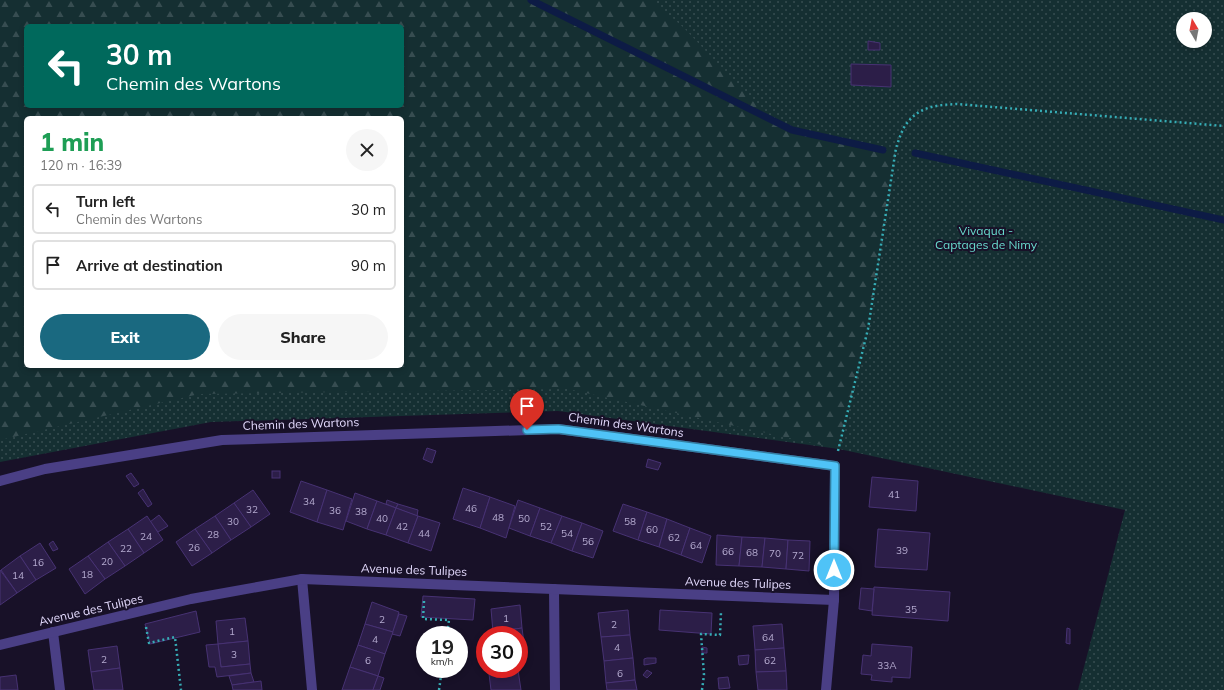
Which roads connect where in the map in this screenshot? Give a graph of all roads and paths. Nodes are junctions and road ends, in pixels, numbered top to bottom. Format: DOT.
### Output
graph roads {
  1 [pos="1224,126"];
  2 [pos="835,466"];
  3 [pos="0,481"];
  4 [pos="302,579"];
  5 [pos="424,583"];
  6 [pos="554,589"];
  7 [pos="722,595"];
  8 [pos="834,600"];
  9 [pos="142,611"];
  10 [pos="448,626"];
  11 [pos="53,632"];
  12 [pos="0,645"];
  13 [pos="441,678"];
  14 [pos="60,690"];
  15 [pos="181,690"];
  16 [pos="312,690"];
  17 [pos="439,690"];
  18 [pos="555,690"];
  19 [pos="702,690"];
  20 [pos="826,690"];
  1 -- 2 [label="path"];
  2 -- 3 [label="street, Chemin des Wartons"];
  2 -- 8 [label="street"];
  4 -- 5 [label="street, Avenue des Tulipes"];
  4 -- 9 [label="street, Avenue des Tulipes"];
  4 -- 16 [label="street"];
  5 -- 6 [label="street, Avenue des Tulipes"];
  5 -- 10 [label="path"];
  6 -- 7 [label="street, Avenue des Tulipes"];
  6 -- 18 [label="street"];
  7 -- 8 [label="street, Avenue des Tulipes"];
  7 -- 19 [label="path"];
  8 -- 20 [label="street"];
  9 -- 11 [label="street, Avenue des Tulipes"];
  9 -- 15 [label="path"];
  11 -- 12 [label="street, Avenue des Tulipes"];
  11 -- 14 [label="street"];
  13 -- 17 [label="path"];
}
